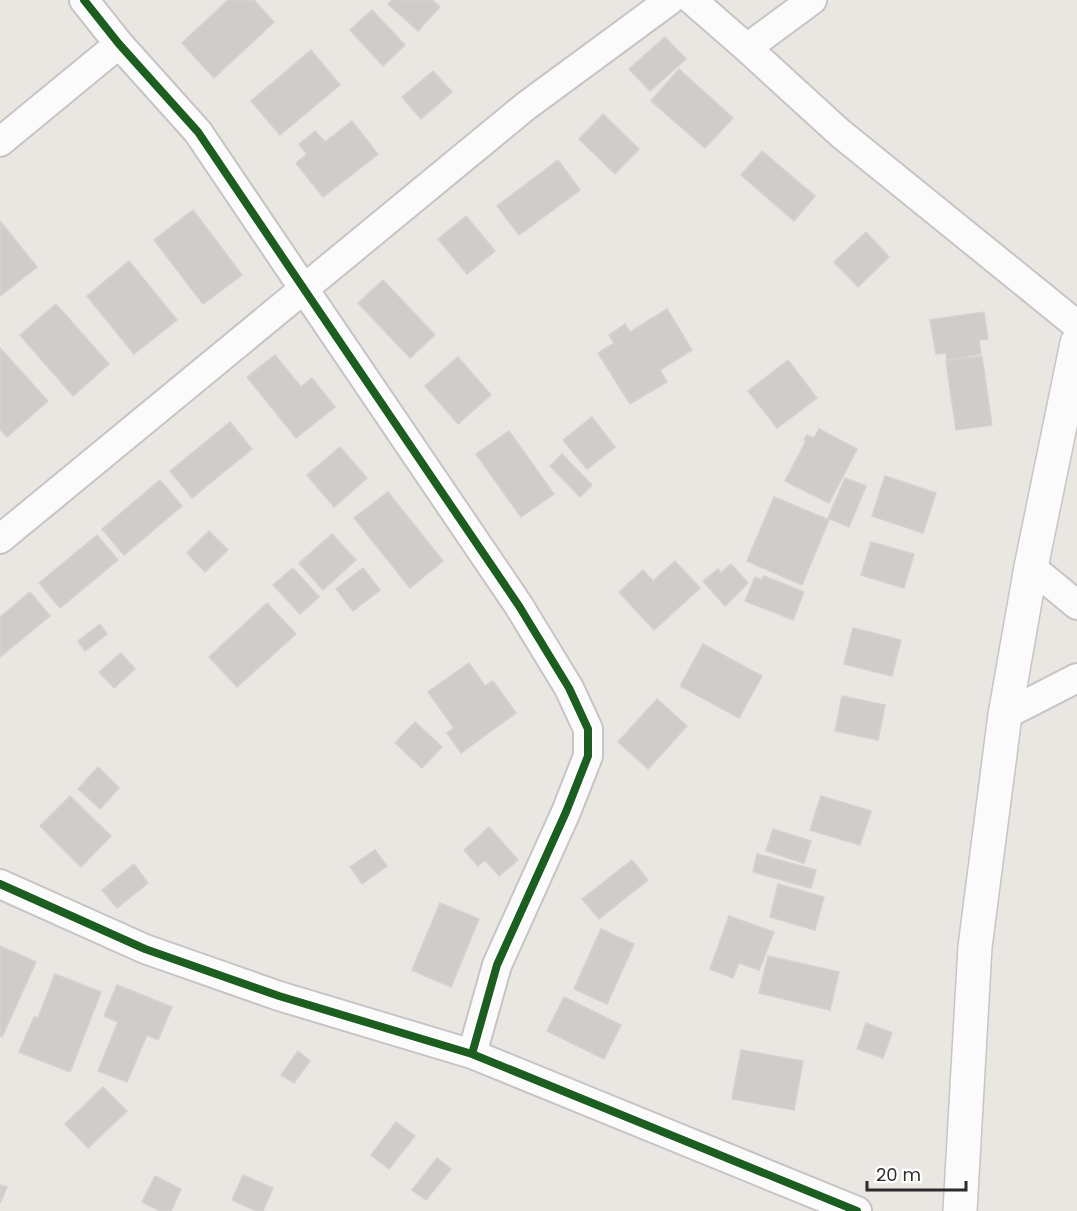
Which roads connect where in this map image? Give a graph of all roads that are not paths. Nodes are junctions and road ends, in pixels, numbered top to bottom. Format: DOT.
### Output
graph roads {
  1 [pos="84,0"];
  2 [pos="670,0"];
  3 [pos="692,0"];
  4 [pos="812,0"];
  5 [pos="119,44"];
  6 [pos="747,48"];
  7 [pos="0,142"];
  8 [pos="304,290"];
  9 [pos="1077,325"];
  10 [pos="1077,343"];
  11 [pos="0,539"];
  12 [pos="1031,567"];
  13 [pos="1077,605"];
  14 [pos="1077,678"];
  15 [pos="1005,714"];
  16 [pos="0,884"];
  17 [pos="472,1054"];
  18 [pos="857,1211"];
  19 [pos="960,1211"];
  1 -- 5 [label="street"];
  2 -- 8 [label="street"];
  3 -- 6 [label="street"];
  4 -- 6 [label="street"];
  5 -- 7 [label="street"];
  5 -- 8 [label="street"];
  6 -- 9 [label="street"];
  8 -- 11 [label="street"];
  8 -- 17 [label="street"];
  10 -- 12 [label="street"];
  12 -- 13 [label="street"];
  12 -- 15 [label="street"];
  14 -- 15 [label="street"];
  15 -- 19 [label="street"];
  16 -- 17 [label="street"];
  17 -- 18 [label="street"];
}
